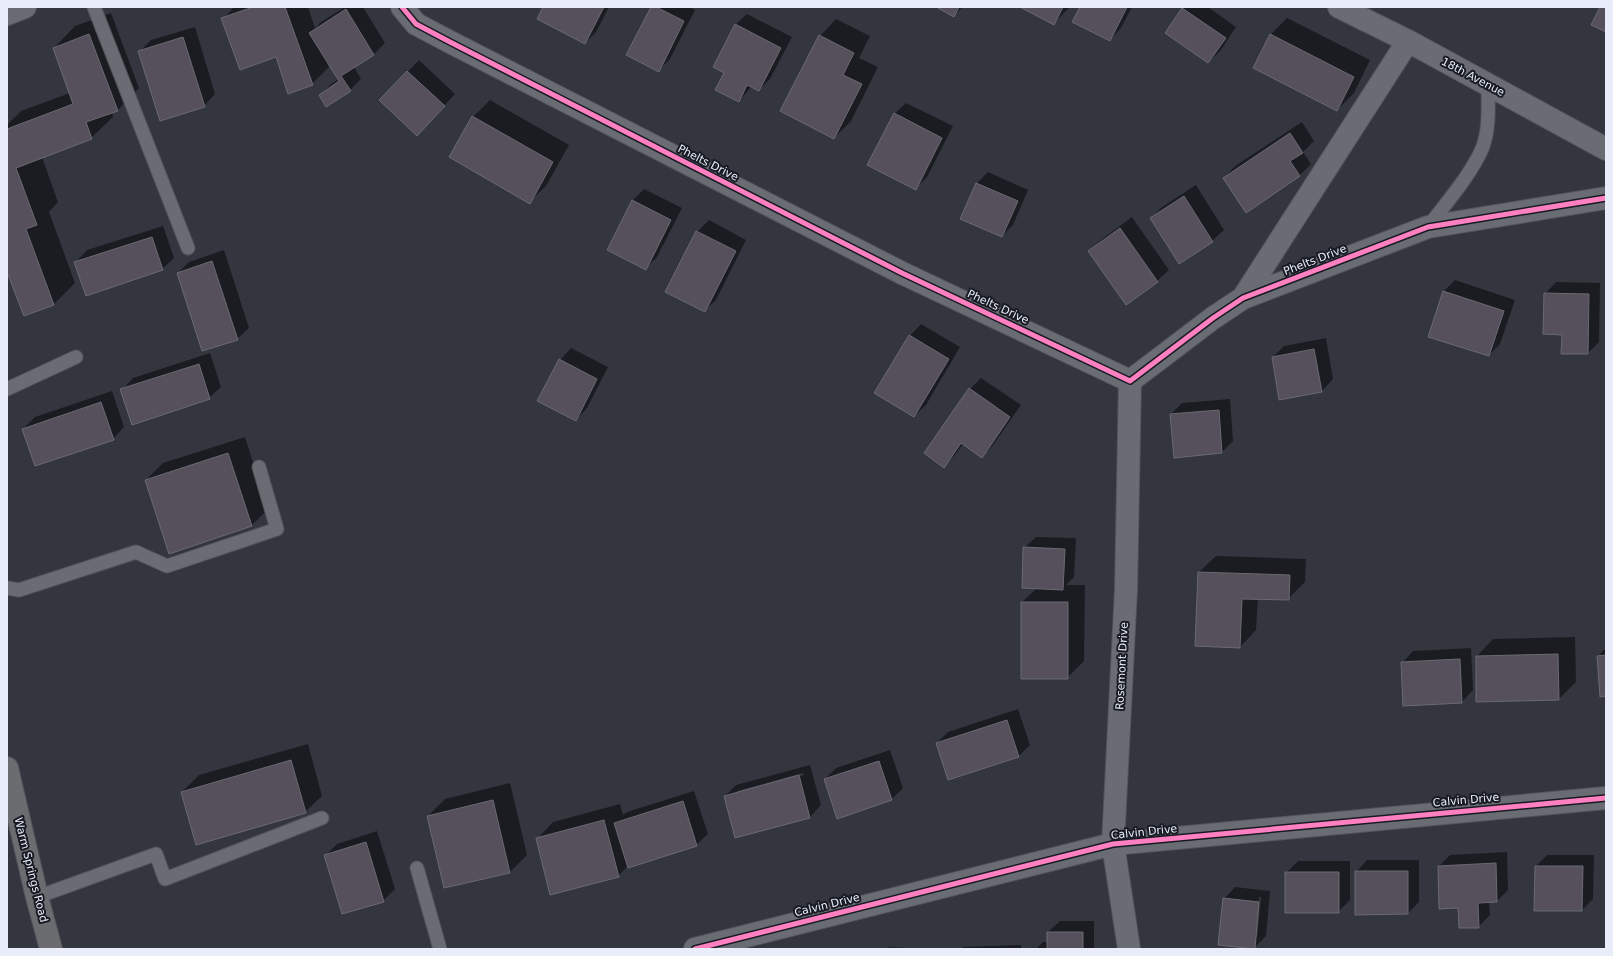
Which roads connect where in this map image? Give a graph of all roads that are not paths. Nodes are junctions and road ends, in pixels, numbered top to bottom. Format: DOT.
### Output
graph roads {
  1 [pos="25,7"];
  2 [pos="94,7"];
  3 [pos="402,7"];
  4 [pos="1339,7"];
  5 [pos="7,14"];
  6 [pos="1408,41"];
  7 [pos="1488,85"];
  8 [pos="1606,149"];
  9 [pos="1606,198"];
  10 [pos="1428,227"];
  11 [pos="188,248"];
  12 [pos="1243,298"];
  13 [pos="76,357"];
  14 [pos="1130,381"];
  15 [pos="7,389"];
  16 [pos="259,467"];
  17 [pos="7,588"];
  18 [pos="7,768"];
  19 [pos="1606,798"];
  20 [pos="322,818"];
  21 [pos="13,824"];
  22 [pos="1113,844"];
  23 [pos="417,868"];
  24 [pos="37,897"];
  25 [pos="51,949"];
  26 [pos="440,949"];
  27 [pos="695,949"];
  28 [pos="1129,949"];
  1 -- 5 [label="street"];
  2 -- 11 [label="lane"];
  3 -- 14 [label="street, Phelts Drive"];
  4 -- 6 [label="street, 18th Avenue"];
  6 -- 7 [label="street, 18th Avenue"];
  6 -- 12 [label="street, Phelts Drive"];
  7 -- 8 [label="street, 18th Avenue"];
  7 -- 10 [label="lane"];
  9 -- 10 [label="street, Phelts Drive"];
  10 -- 12 [label="street, Phelts Drive"];
  12 -- 14 [label="street, Phelts Drive"];
  13 -- 15 [label="lane"];
  14 -- 22 [label="street, Rosemont Drive"];
  16 -- 17 [label="lane"];
  18 -- 21 [label="main road, Warm Springs Road"];
  19 -- 22 [label="street, Calvin Drive"];
  20 -- 24 [label="lane"];
  21 -- 24 [label="main road, Warm Springs Road"];
  22 -- 27 [label="street, Calvin Drive"];
  22 -- 28 [label="street, Rosemont Drive"];
  23 -- 26 [label="lane"];
  24 -- 25 [label="main road, Warm Springs Road"];
}
